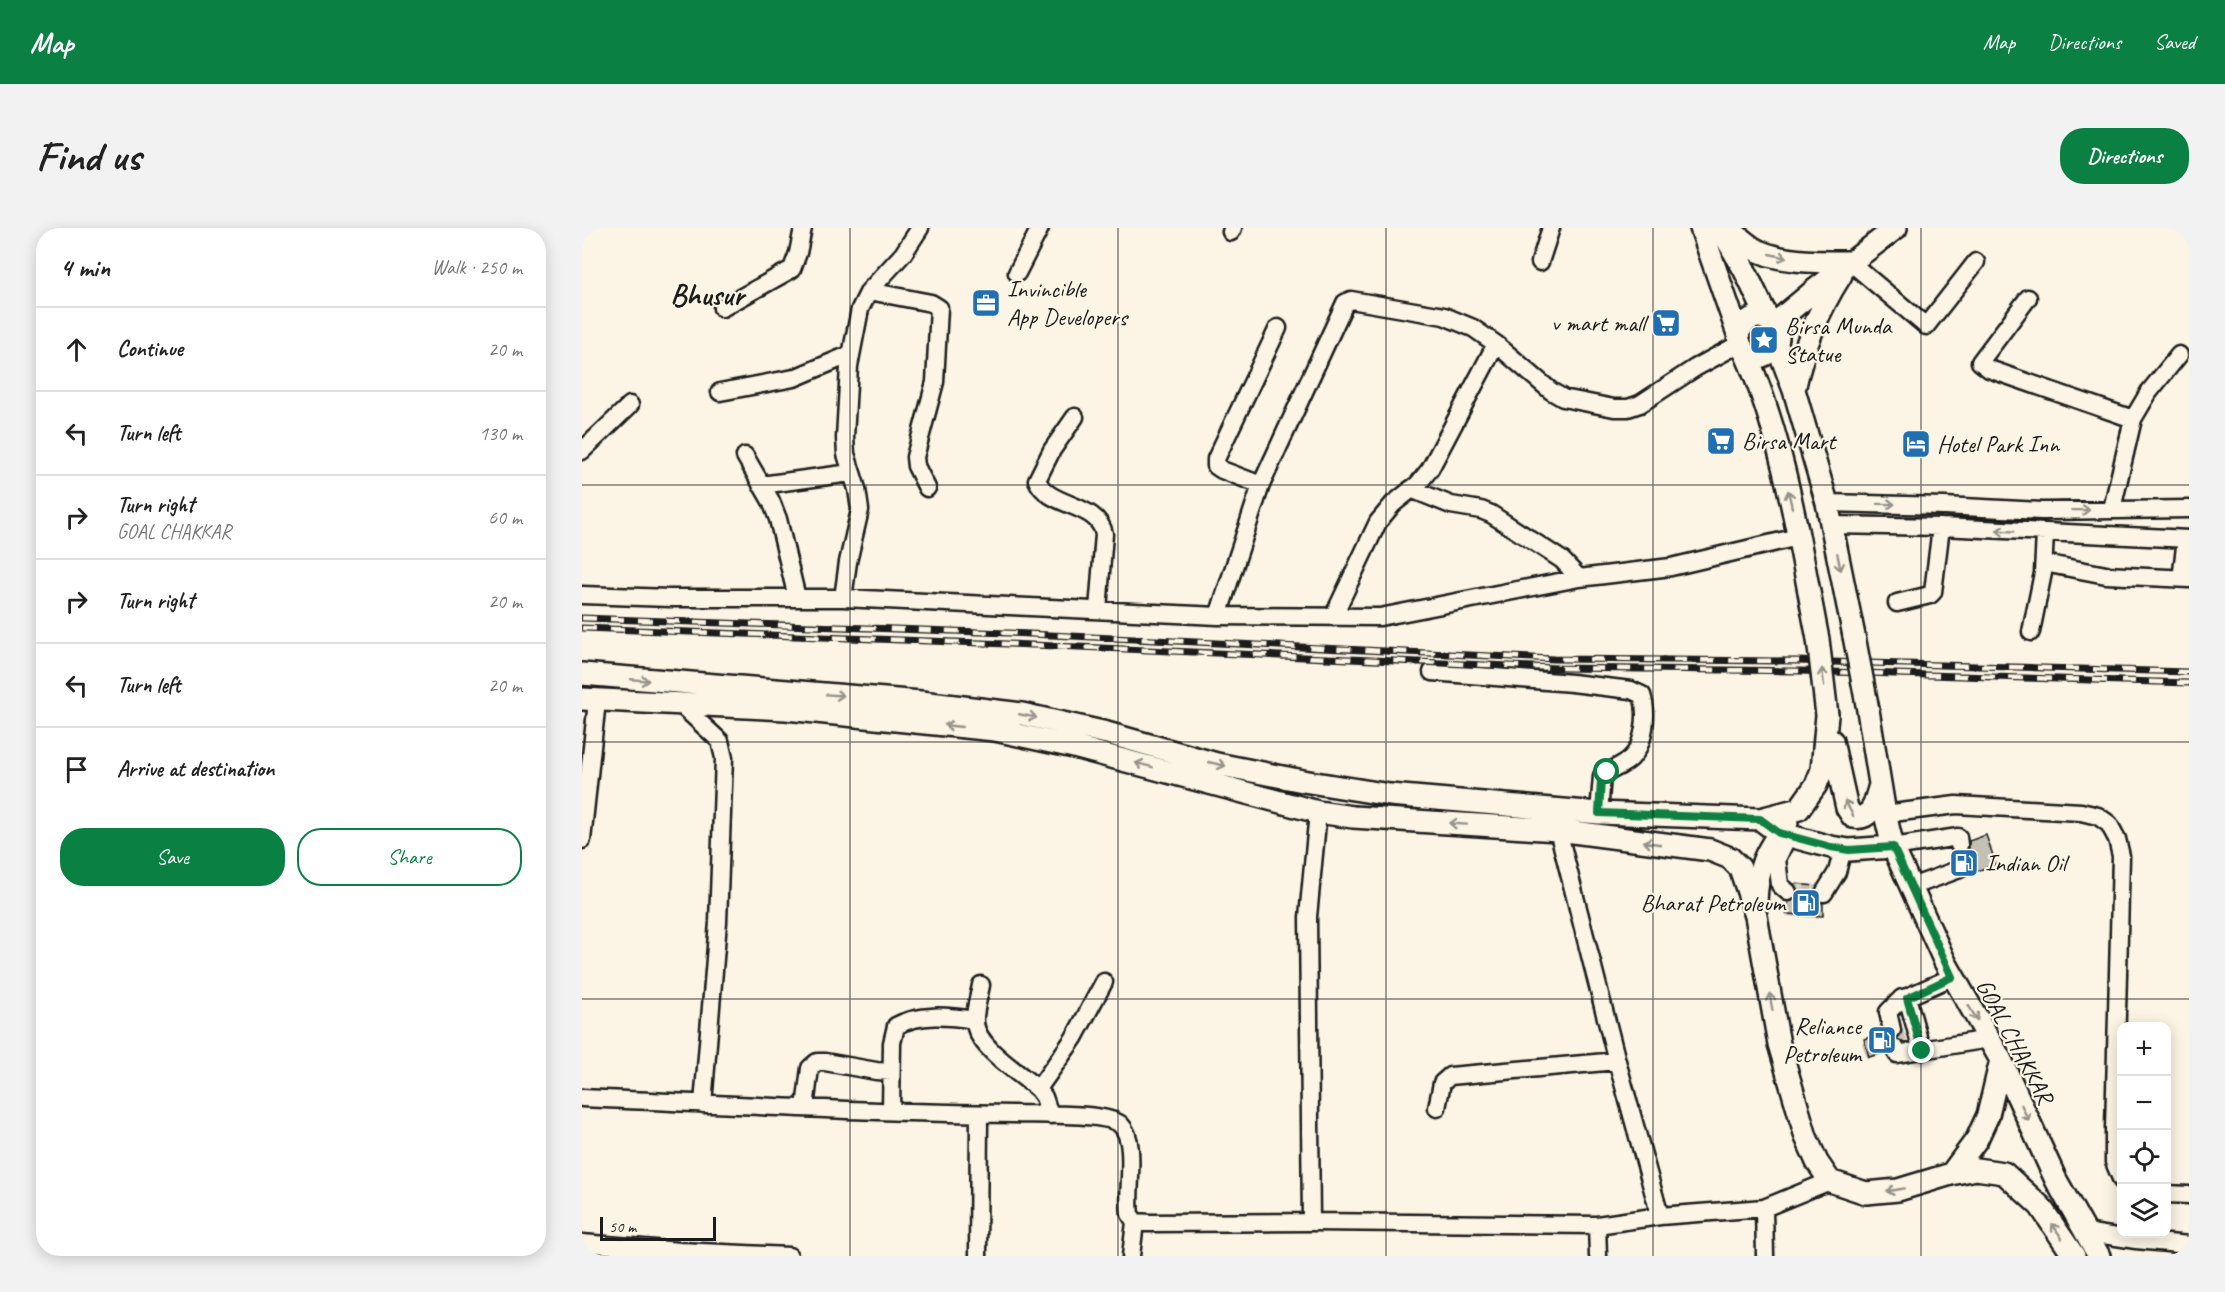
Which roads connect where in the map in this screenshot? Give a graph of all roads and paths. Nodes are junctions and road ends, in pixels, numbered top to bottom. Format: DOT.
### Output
graph roads {
  1 [pos="803,228"];
  2 [pos="920,228"];
  3 [pos="1040,228"];
  4 [pos="1551,228"];
  5 [pos="1701,228"];
  6 [pos="1720,228"];
  7 [pos="1728,228"];
  8 [pos="1896,228"];
  9 [pos="1540,262"];
  10 [pos="1850,262"];
  11 [pos="1976,262"];
  12 [pos="1017,273"];
  13 [pos="869,291"];
  14 [pos="2028,298"];
  15 [pos="722,308"];
  16 [pos="1278,327"];
  17 [pos="1773,330"];
  18 [pos="1741,343"];
  19 [pos="1497,344"];
  20 [pos="851,354"];
  21 [pos="2179,356"];
  22 [pos="1794,390"];
  23 [pos="720,392"];
  24 [pos="630,405"];
  25 [pos="1075,417"];
  26 [pos="2133,419"];
  27 [pos="582,451"];
  28 [pos="745,456"];
  29 [pos="851,473"];
  30 [pos="761,485"];
  31 [pos="1261,485"];
  32 [pos="927,488"];
  33 [pos="1412,489"];
  34 [pos="1827,503"];
  35 [pos="2112,509"];
  36 [pos="2189,509"];
  37 [pos="1832,525"];
  38 [pos="1941,527"];
  39 [pos="2045,533"];
  40 [pos="1798,537"];
  41 [pos="2187,539"];
  42 [pos="2044,563"];
  43 [pos="1579,578"];
  44 [pos="2185,579"];
  45 [pos="582,581"];
  46 [pos="588,595"];
  47 [pos="797,598"];
  48 [pos="843,598"];
  49 [pos="1897,603"];
  50 [pos="1098,610"];
  51 [pos="1218,616"];
  52 [pos="1333,617"];
  53 [pos="2031,632"];
  54 [pos="1432,672"];
  55 [pos="582,674"];
  56 [pos="589,700"];
  57 [pos="680,704"];
  58 [pos="1827,715"];
  59 [pos="1880,784"];
  60 [pos="1799,809"];
  61 [pos="1318,812"];
  62 [pos="1599,813"];
  63 [pos="1885,814"];
  64 [pos="1760,819"];
  65 [pos="1558,830"];
  66 [pos="582,835"];
  67 [pos="1784,835"];
  68 [pos="582,840"];
  69 [pos="1959,845"];
  70 [pos="1893,847"];
  71 [pos="1843,849"];
  72 [pos="1960,869"];
  73 [pos="1911,887"];
  74 [pos="1788,892"];
  75 [pos="1824,893"];
  76 [pos="1756,916"];
  77 [pos="1952,977"];
  78 [pos="1104,982"];
  79 [pos="981,985"];
  80 [pos="1907,998"];
  81 [pos="974,1020"];
  82 [pos="1892,1030"];
  83 [pos="1989,1039"];
  84 [pos="1896,1049"];
  85 [pos="1922,1051"];
  86 [pos="2001,1060"];
  87 [pos="1617,1061"];
  88 [pos="891,1072"];
  89 [pos="1038,1089"];
  90 [pos="582,1098"];
  91 [pos="704,1104"];
  92 [pos="805,1108"];
  93 [pos="1437,1108"];
  94 [pos="891,1111"];
  95 [pos="979,1115"];
  96 [pos="1050,1115"];
  97 [pos="2117,1170"];
  98 [pos="1951,1174"];
  99 [pos="1830,1181"];
  100 [pos="2171,1194"];
  101 [pos="2189,1195"];
  102 [pos="1764,1209"];
  103 [pos="1660,1215"];
  104 [pos="1135,1222"];
  105 [pos="1311,1222"];
  106 [pos="1597,1225"];
  107 [pos="2084,1232"];
  108 [pos="582,1243"];
  109 [pos="2189,1245"];
  110 [pos="789,1256"];
  111 [pos="978,1256"];
  112 [pos="1131,1256"];
  113 [pos="1598,1256"];
  114 [pos="1765,1256"];
  115 [pos="2074,1256"];
  116 [pos="2098,1256"];
  1 -- 15 [label="street"];
  2 -- 13 [label="street"];
  3 -- 12 [label="street"];
  4 -- 9 [label="street"];
  5 -- 18 [label="main road"];
  6 -- 17 [label="main road, GOAL CHAKKAR"];
  7 -- 10 [label="main road, one-way"];
  8 -- 10 [label="main road"];
  10 -- 11 [label="street"];
  10 -- 17 [label="main road"];
  10 -- 22 [label="main road"];
  13 -- 20 [label="street"];
  13 -- 32 [label="street"];
  14 -- 26 [label="street"];
  16 -- 31 [label="street"];
  17 -- 18 [label="main road"];
  17 -- 18 [label="main road"];
  17 -- 22 [label="main road, GOAL CHAKKAR"];
  18 -- 19 [label="street"];
  40 -- 18 [label="main road, one-way"];
  19 -- 31 [label="street"];
  19 -- 33 [label="street"];
  20 -- 23 [label="street"];
  20 -- 29 [label="street"];
  21 -- 26 [label="street"];
  22 -- 34 [label="main road, GOAL CHAKKAR"];
  24 -- 27 [label="street"];
  25 -- 50 [label="street"];
  26 -- 35 [label="street"];
  28 -- 30 [label="street"];
  29 -- 30 [label="street"];
  29 -- 48 [label="street"];
  30 -- 47 [label="street"];
  31 -- 51 [label="street"];
  33 -- 43 [label="street"];
  33 -- 52 [label="street"];
  34 -- 35 [label="street, one-way"];
  34 -- 37 [label="main road, GOAL CHAKKAR"];
  35 -- 36 [label="street"];
  37 -- 38 [label="street"];
  37 -- 59 [label="main road, GOAL CHAKKAR, one-way, bridge"];
  39 -- 38 [label="street, one-way"];
  38 -- 49 [label="street"];
  39 -- 41 [label="street"];
  39 -- 42 [label="street"];
  40 -- 43 [label="street"];
  58 -- 40 [label="main road, one-way, bridge"];
  41 -- 44 [label="street"];
  42 -- 44 [label="street"];
  42 -- 53 [label="street"];
  43 -- 52 [label="street"];
  45 -- 46 [label="street"];
  46 -- 47 [label="street"];
  47 -- 48 [label="street"];
  48 -- 50 [label="street"];
  50 -- 51 [label="street"];
  51 -- 52 [label="street"];
  54 -- 62 [label="street"];
  55 -- 62 [label="main road, one-way"];
  56 -- 57 [label="main road"];
  56 -- 66 [label="street"];
  61 -- 57 [label="main road, one-way"];
  57 -- 91 [label="street"];
  59 -- 58 [label="main road, one-way"];
  58 -- 60 [label="main road"];
  59 -- 63 [label="main road, GOAL CHAKKAR"];
  60 -- 64 [label="main road"];
  60 -- 67 [label="main road"];
  65 -- 61 [label="main road, one-way"];
  61 -- 105 [label="street"];
  62 -- 64 [label="main road"];
  63 -- 70 [label="main road, GOAL CHAKKAR"];
  63 -- 97 [label="street"];
  64 -- 67 [label="main road"];
  76 -- 65 [label="main road, one-way"];
  65 -- 87 [label="street"];
  66 -- 68 [label="street"];
  67 -- 71 [label="main road"];
  67 -- 74 [label="street"];
  67 -- 76 [label="main road"];
  69 -- 70 [label="street"];
  70 -- 71 [label="main road"];
  70 -- 73 [label="main road, GOAL CHAKKAR"];
  71 -- 75 [label="street"];
  72 -- 73 [label="street"];
  73 -- 77 [label="main road, GOAL CHAKKAR"];
  99 -- 76 [label="main road, one-way"];
  77 -- 80 [label="street"];
  77 -- 83 [label="main road, GOAL CHAKKAR, one-way"];
  78 -- 89 [label="street"];
  79 -- 81 [label="street"];
  80 -- 82 [label="street"];
  80 -- 85 [label="street"];
  81 -- 88 [label="street"];
  81 -- 89 [label="street"];
  83 -- 85 [label="street"];
  83 -- 86 [label="main road, GOAL CHAKKAR"];
  84 -- 85 [label="street"];
  86 -- 98 [label="main road"];
  86 -- 107 [label="main road, GOAL CHAKKAR, one-way"];
  87 -- 93 [label="street"];
  87 -- 103 [label="street"];
  88 -- 92 [label="street"];
  88 -- 94 [label="street"];
  89 -- 96 [label="street"];
  90 -- 91 [label="street"];
  91 -- 92 [label="street"];
  92 -- 94 [label="street"];
  94 -- 95 [label="street"];
  95 -- 96 [label="street"];
  95 -- 111 [label="street"];
  96 -- 104 [label="street"];
  98 -- 99 [label="main road, one-way"];
  115 -- 98 [label="main road, one-way"];
  99 -- 102 [label="street"];
  100 -- 101 [label="street"];
  102 -- 103 [label="street"];
  102 -- 114 [label="street"];
  103 -- 106 [label="street"];
  104 -- 105 [label="street"];
  104 -- 112 [label="street"];
  105 -- 106 [label="street"];
  106 -- 113 [label="street"];
  107 -- 109 [label="street"];
  107 -- 116 [label="main road, GOAL CHAKKAR"];
  108 -- 110 [label="street"];
}
